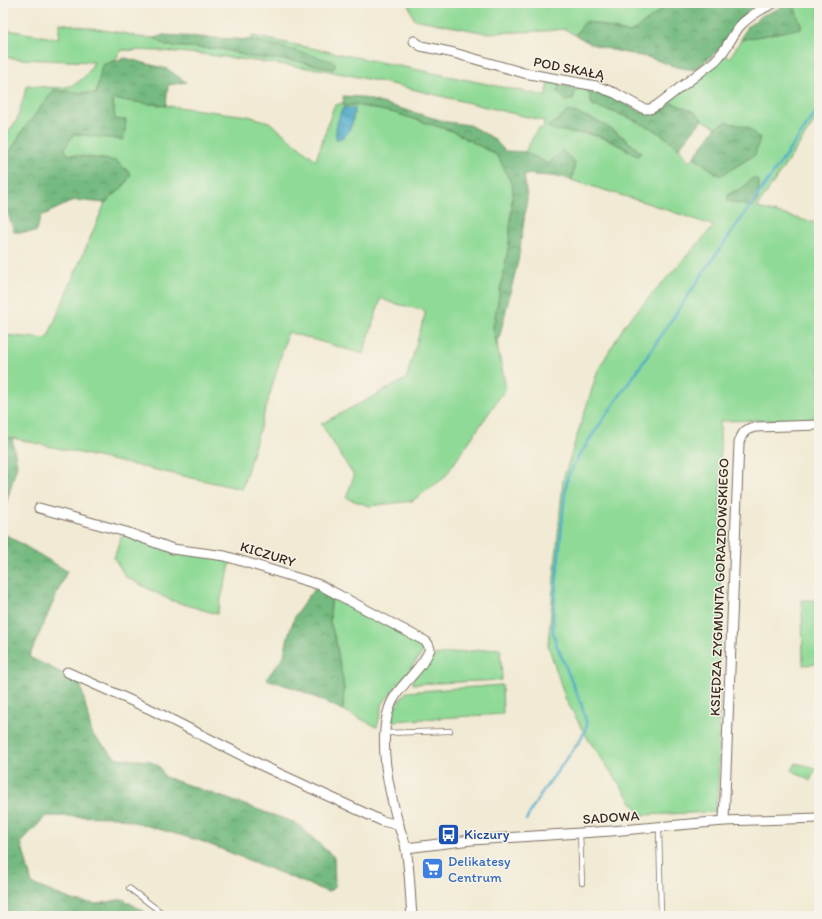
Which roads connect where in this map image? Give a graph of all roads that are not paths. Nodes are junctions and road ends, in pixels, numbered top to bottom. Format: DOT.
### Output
graph roads {
  1 [pos="774,3"];
  2 [pos="414,41"];
  3 [pos="819,425"];
  4 [pos="39,508"];
  5 [pos="66,672"];
  6 [pos="450,731"];
  7 [pos="385,734"];
  8 [pos="819,818"];
  9 [pos="724,822"];
  10 [pos="399,825"];
  11 [pos="660,827"];
  12 [pos="580,833"];
  13 [pos="406,848"];
  14 [pos="582,883"];
  15 [pos="129,888"];
  16 [pos="166,916"];
  17 [pos="412,916"];
  18 [pos="661,916"];
  1 -- 2 [label="street, POD SKAŁĄ"];
  3 -- 9 [label="street, KSIĘDZA ZYGMUNTA GORAZDOWSKIEGO"];
  4 -- 7 [label="street, KICZURY"];
  5 -- 10 [label="street"];
  6 -- 7 [label="lane"];
  7 -- 10 [label="street, KICZURY"];
  8 -- 9 [label="street, SADOWA"];
  9 -- 11 [label="street, SADOWA"];
  10 -- 13 [label="street, KICZURY"];
  11 -- 12 [label="street, SADOWA"];
  11 -- 18 [label="lane"];
  12 -- 13 [label="street, SADOWA"];
  12 -- 14 [label="lane"];
  13 -- 17 [label="street, KICZURY"];
  15 -- 16 [label="lane"];
}
